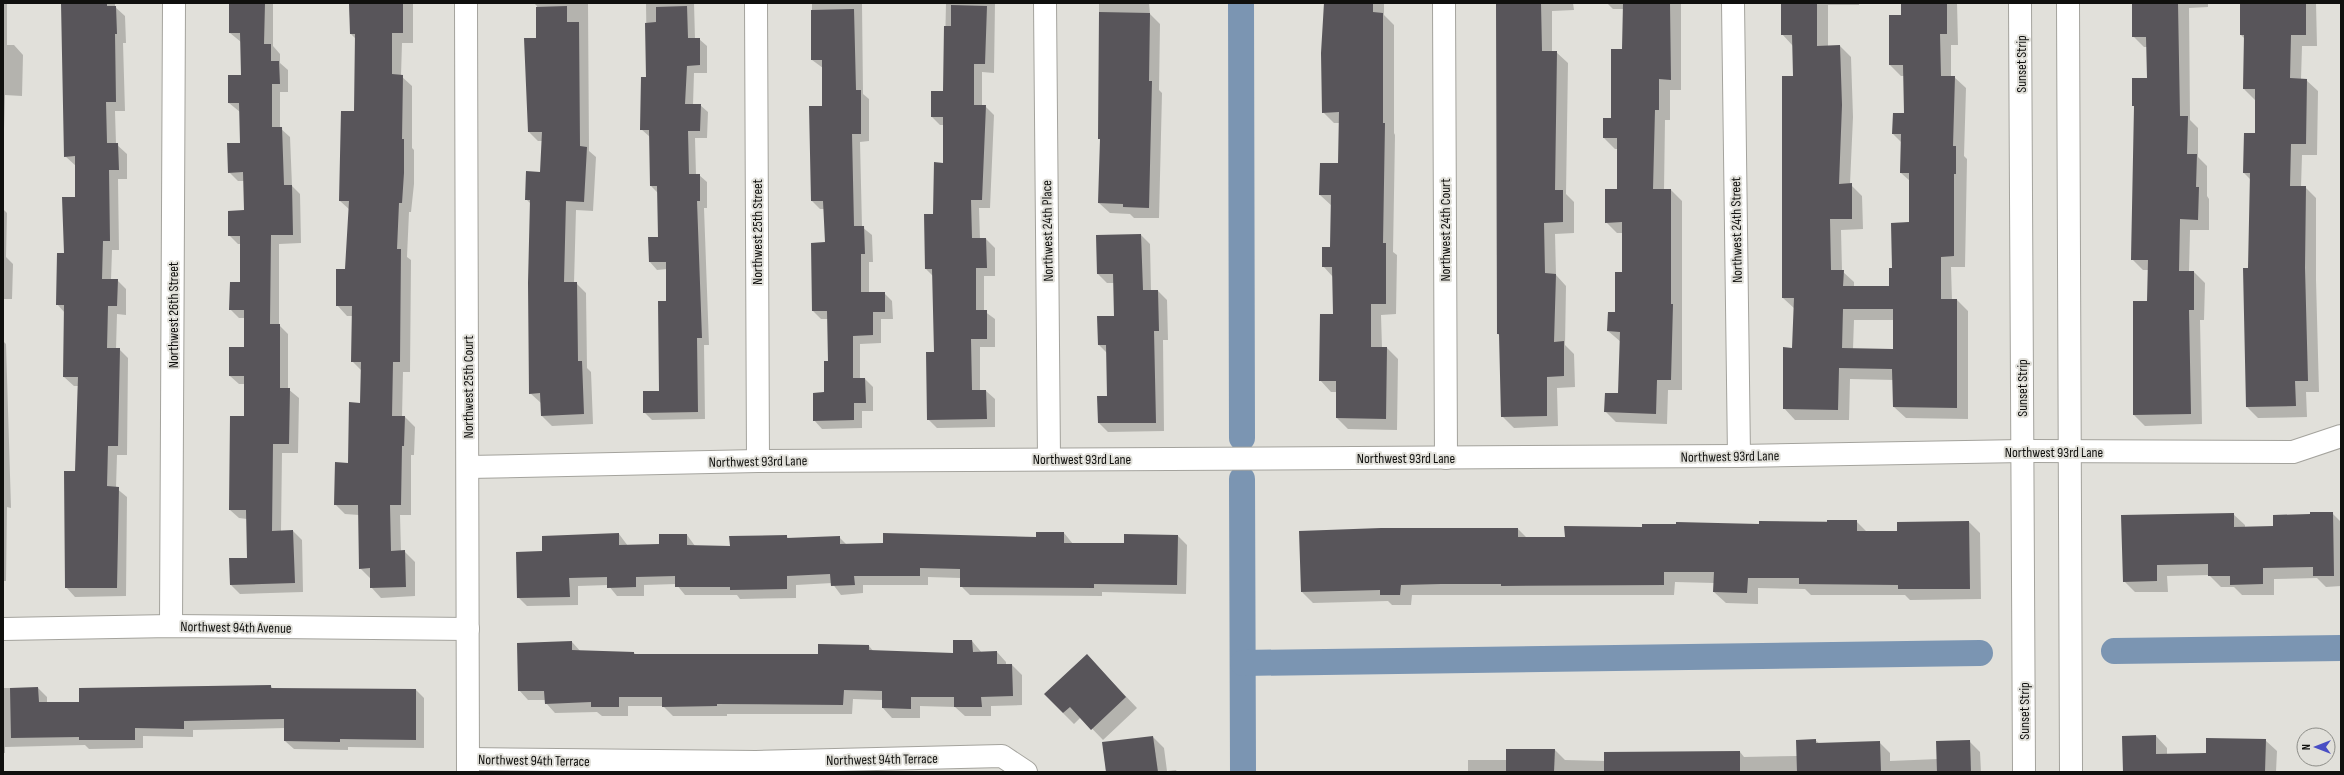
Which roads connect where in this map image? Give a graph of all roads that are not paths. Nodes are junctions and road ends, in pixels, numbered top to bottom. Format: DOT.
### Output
graph roads {
  1 [pos="174,3"];
  2 [pos="466,3"];
  3 [pos="756,3"];
  4 [pos="1045,3"];
  5 [pos="1444,3"];
  6 [pos="1733,3"];
  7 [pos="2020,3"];
  8 [pos="2068,3"];
  9 [pos="2341,436"];
  10 [pos="2022,451"];
  11 [pos="2069,451"];
  12 [pos="1740,456"];
  13 [pos="1446,458"];
  14 [pos="1049,459"];
  15 [pos="758,461"];
  16 [pos="468,467"];
  17 [pos="171,626"];
  18 [pos="3,629"];
  19 [pos="468,629"];
  20 [pos="468,766"];
  21 [pos="756,767"];
  22 [pos="1026,772"];
  23 [pos="2024,772"];
  24 [pos="2071,772"];
  1 -- 17 [label="street, Northwest 26th Street"];
  2 -- 16 [label="street, Northwest 25th Court"];
  3 -- 15 [label="street, Northwest 25th Street"];
  4 -- 14 [label="street, Northwest 24th Place"];
  5 -- 13 [label="street, Northwest 24th Court"];
  6 -- 12 [label="street, Northwest 24th Street"];
  7 -- 10 [label="street, Sunset Strip"];
  8 -- 11 [label="street"];
  9 -- 11 [label="street, Northwest 93rd Lane"];
  10 -- 11 [label="street, Northwest 93rd Lane"];
  10 -- 12 [label="street, Northwest 93rd Lane"];
  10 -- 23 [label="street, Sunset Strip"];
  11 -- 24 [label="street"];
  12 -- 13 [label="street, Northwest 93rd Lane"];
  13 -- 14 [label="street, Northwest 93rd Lane"];
  14 -- 15 [label="street, Northwest 93rd Lane"];
  15 -- 16 [label="street, Northwest 93rd Lane"];
  16 -- 19 [label="street, Northwest 25th Court"];
  17 -- 18 [label="street, Northwest 94th Avenue"];
  17 -- 19 [label="street, Northwest 94th Avenue"];
  19 -- 20 [label="street, Northwest 25th Court"];
  20 -- 21 [label="street, Northwest 94th Terrace"];
  21 -- 22 [label="street, Northwest 94th Terrace"];
}
